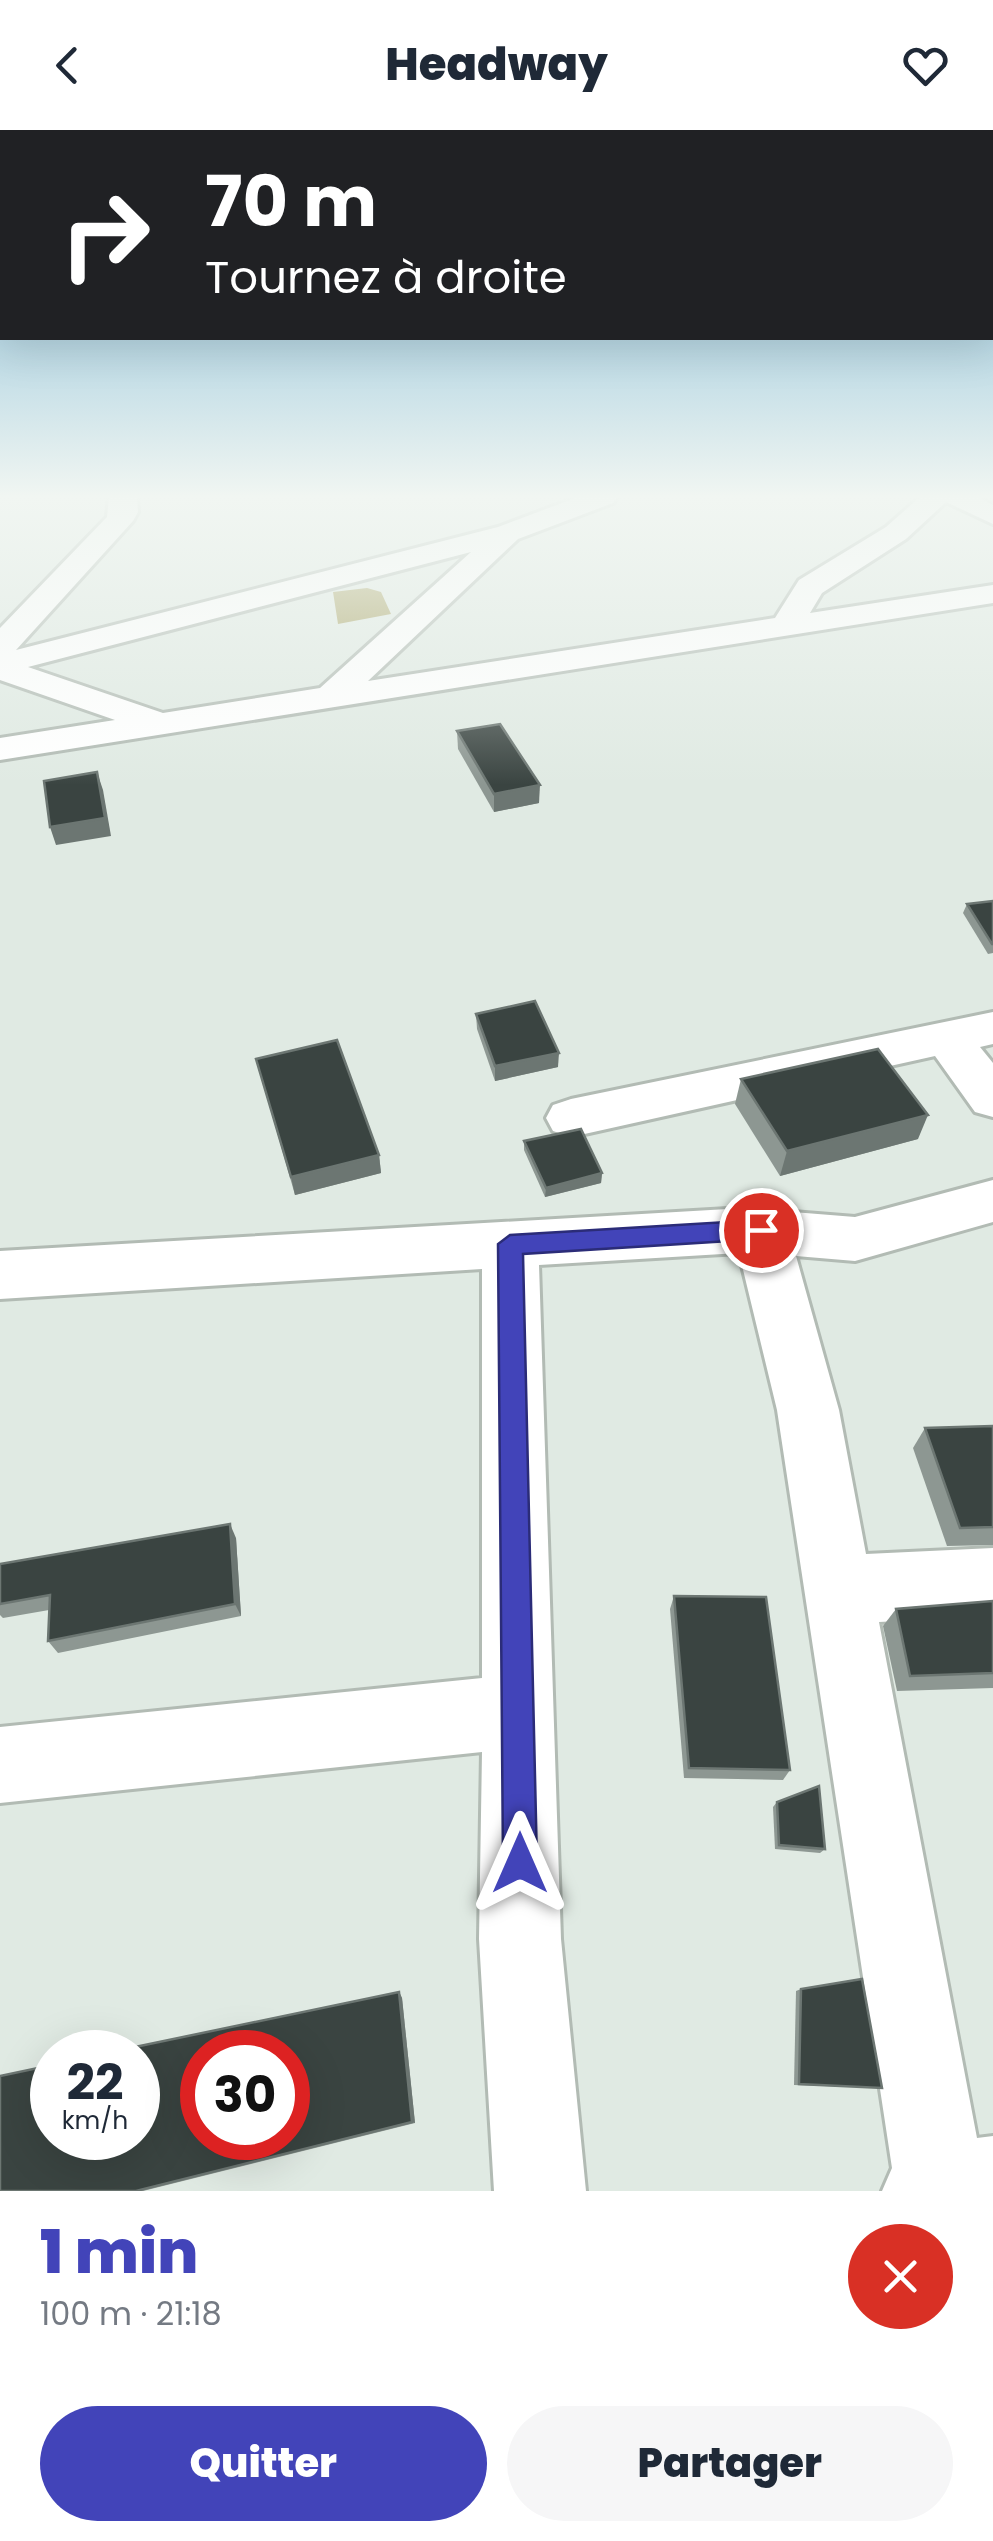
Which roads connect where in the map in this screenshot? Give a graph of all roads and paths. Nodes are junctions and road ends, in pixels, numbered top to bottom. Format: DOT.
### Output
graph roads {
  1 [pos="50,593"];
  2 [pos="278,593"];
  3 [pos="443,593"];
  4 [pos="806,593"];
  5 [pos="993,594"];
  6 [pos="787,625"];
  7 [pos="0,646"];
  8 [pos="0,666"];
  9 [pos="334,694"];
  10 [pos="163,725"];
  11 [pos="0,748"];
  12 [pos="993,1028"];
  13 [pos="946,1037"];
  14 [pos="993,1099"];
  15 [pos="571,1118"];
  16 [pos="993,1201"];
  17 [pos="761,1230"];
  18 [pos="510,1244"];
  19 [pos="0,1275"];
  20 [pos="993,1582"];
  21 [pos="840,1590"];
  22 [pos="519,1711"];
  23 [pos="0,1765"];
  24 [pos="951,2187"];
  25 [pos="540,2191"];
  1 -- 7 [label="street"];
  2 -- 8 [label="street"];
  3 -- 9 [label="street"];
  4 -- 6 [label="street"];
  5 -- 6 [label="street"];
  6 -- 9 [label="street"];
  8 -- 10 [label="street"];
  9 -- 10 [label="street"];
  10 -- 11 [label="street"];
  12 -- 13 [label="street"];
  13 -- 14 [label="street"];
  13 -- 15 [label="street"];
  16 -- 17 [label="street"];
  17 -- 18 [label="street"];
  17 -- 21 [label="street"];
  18 -- 19 [label="street"];
  18 -- 22 [label="street"];
  20 -- 21 [label="street"];
  21 -- 24 [label="street"];
  22 -- 23 [label="street"];
  22 -- 25 [label="street"];
}
